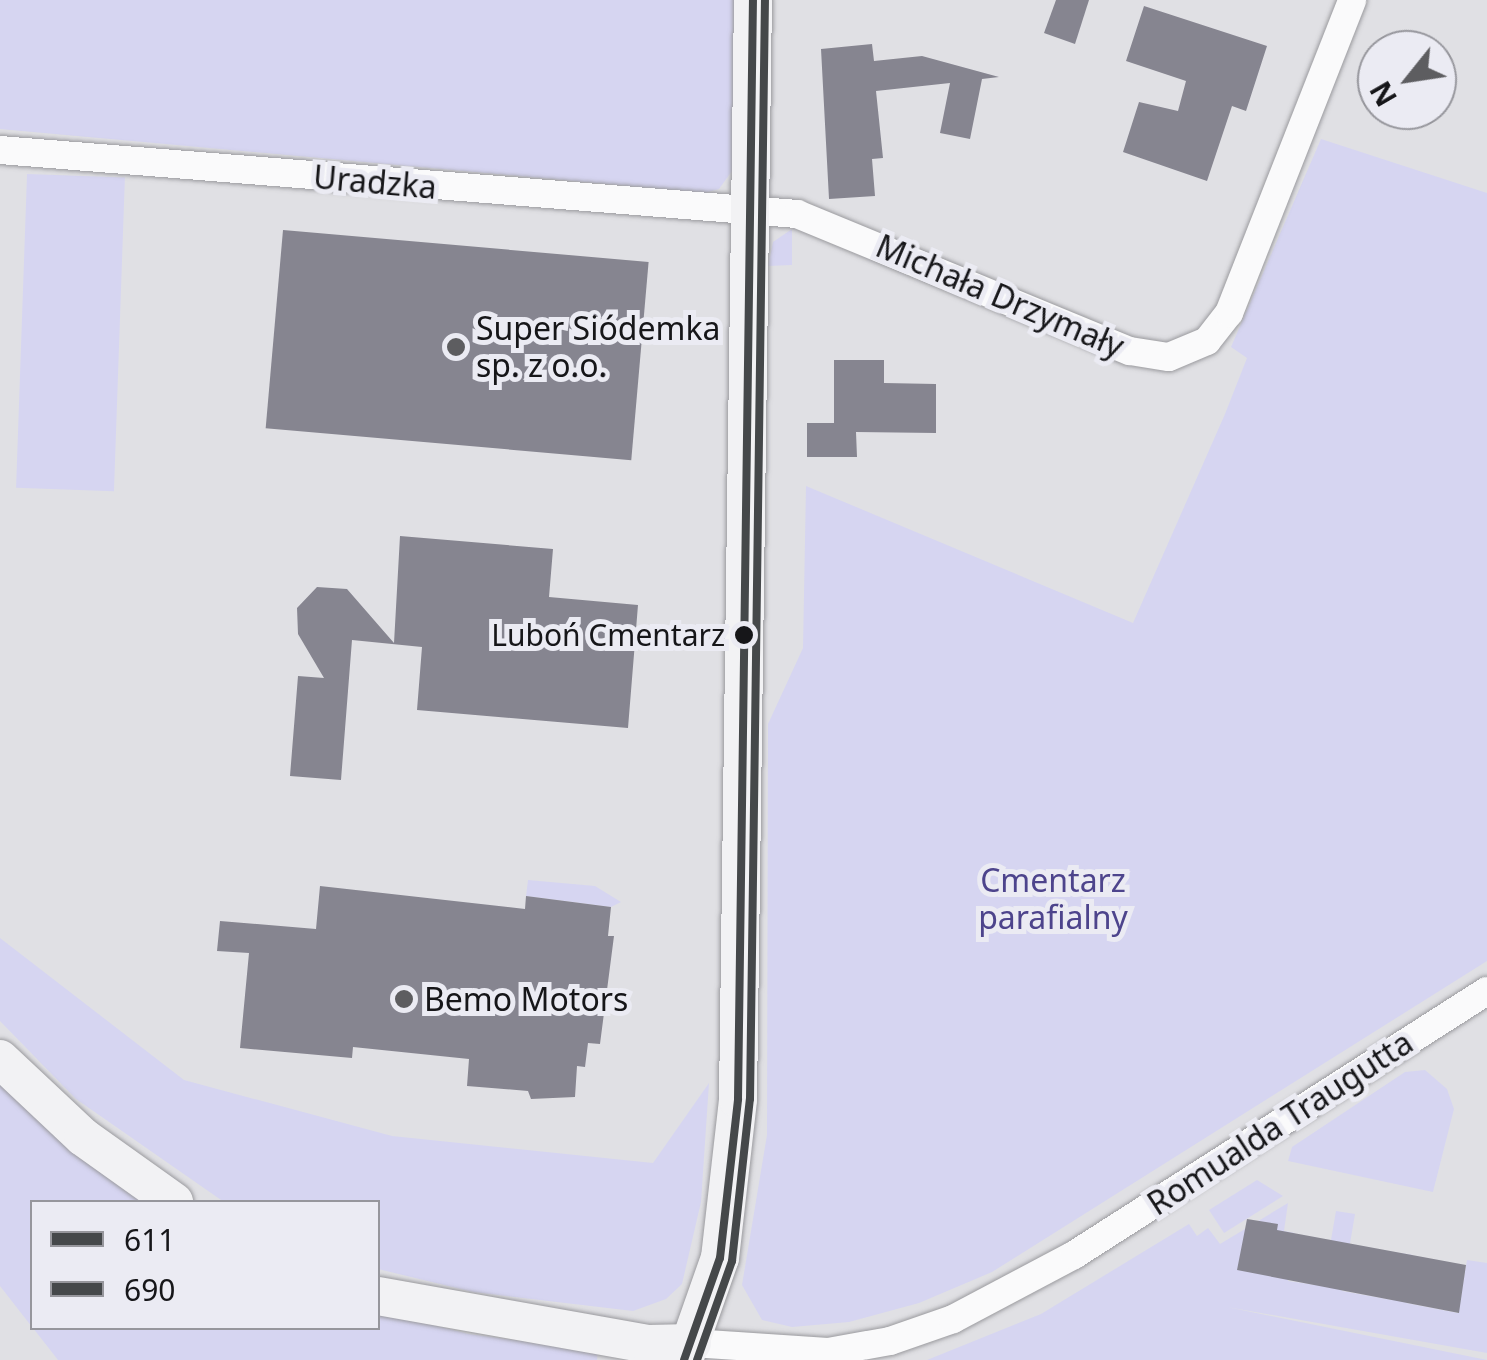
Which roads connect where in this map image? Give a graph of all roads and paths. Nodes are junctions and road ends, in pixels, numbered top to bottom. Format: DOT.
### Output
graph roads {
  1 [pos="753,0"];
  2 [pos="1352,0"];
  3 [pos="0,150"];
  4 [pos="761,206"];
  5 [pos="1487,991"];
  6 [pos="0,1059"];
  7 [pos="171,1200"];
  8 [pos="380,1296"];
  9 [pos="688,1352"];
  1 -- 4 [label="street"];
  2 -- 4 [label="street, Michała Drzymały"];
  3 -- 4 [label="street, Uradzka"];
  4 -- 9 [label="street"];
  5 -- 9 [label="street, Romualda Traugutta"];
  6 -- 7 [label="street"];
  8 -- 9 [label="street"];
}
